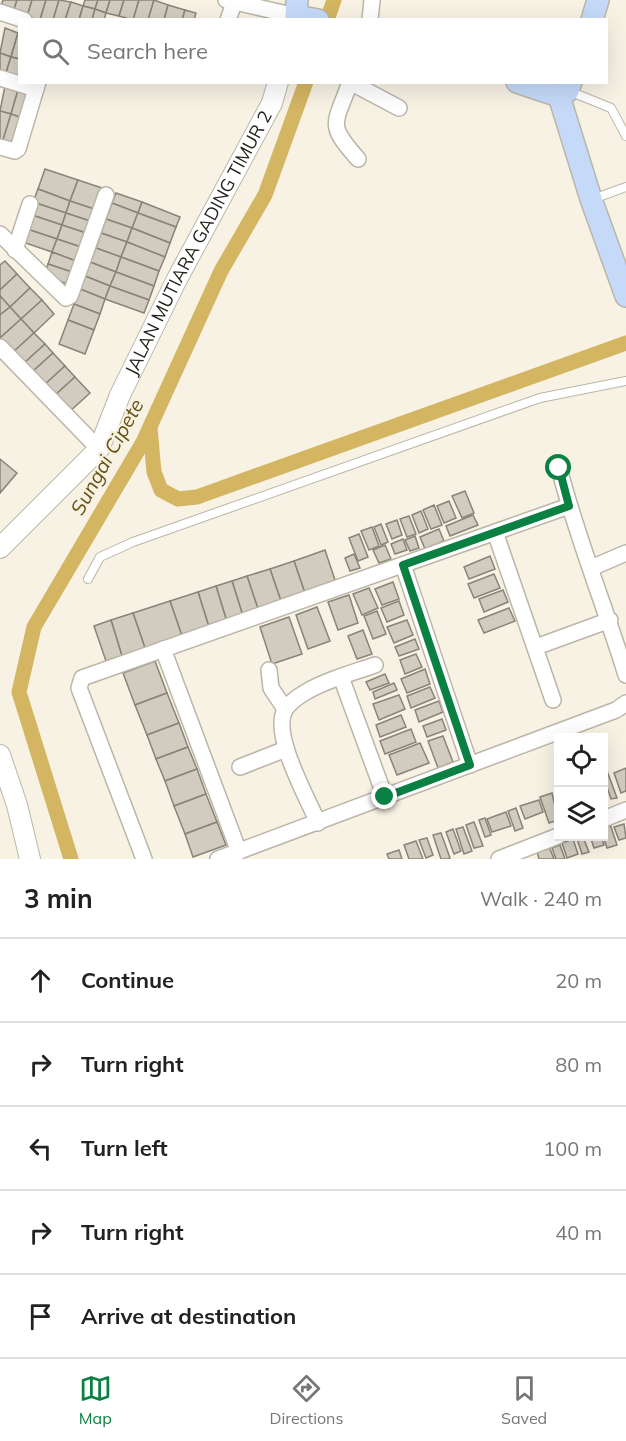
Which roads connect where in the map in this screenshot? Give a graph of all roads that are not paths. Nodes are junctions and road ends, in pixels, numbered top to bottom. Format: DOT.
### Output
graph roads {
  1 [pos="372,0"];
  2 [pos="598,0"];
  3 [pos="230,1"];
  4 [pos="0,12"];
  5 [pos="303,14"];
  6 [pos="18,18"];
  7 [pos="228,18"];
  8 [pos="370,18"];
  9 [pos="593,18"];
  10 [pos="0,78"];
  11 [pos="18,82"];
  12 [pos="277,84"];
  13 [pos="349,84"];
  14 [pos="354,84"];
  15 [pos="529,84"];
  16 [pos="37,86"];
  17 [pos="566,90"];
  18 [pos="399,108"];
  19 [pos="626,136"];
  20 [pos="0,147"];
  21 [pos="358,159"];
  22 [pos="626,187"];
  23 [pos="106,195"];
  24 [pos="591,200"];
  25 [pos="30,204"];
  26 [pos="0,234"];
  27 [pos="15,250"];
  28 [pos="626,296"];
  29 [pos="0,347"];
  30 [pos="626,381"];
  31 [pos="98,442"];
  32 [pos="559,468"];
  33 [pos="569,506"];
  34 [pos="0,531"];
  35 [pos="495,532"];
  36 [pos="0,548"];
  37 [pos="626,553"];
  38 [pos="403,565"];
  39 [pos="591,568"];
  40 [pos="88,579"];
  41 [pos="610,620"];
  42 [pos="536,647"];
  43 [pos="162,649"];
  44 [pos="375,665"];
  45 [pos="269,670"];
  46 [pos="626,675"];
  47 [pos="341,677"];
  48 [pos="553,700"];
  49 [pos="626,703"];
  50 [pos="285,710"];
  51 [pos="286,749"];
  52 [pos="0,755"];
  53 [pos="470,765"];
  54 [pos="240,767"];
  55 [pos="385,797"];
  56 [pos="626,810"];
  57 [pos="608,817"];
  58 [pos="318,823"];
  59 [pos="554,838"];
  60 [pos="239,852"];
  61 [pos="30,859"];
  62 [pos="144,859"];
  63 [pos="218,859"];
  64 [pos="499,859"];
  1 -- 8 [label="street"];
  2 -- 9 [label="main road"];
  3 -- 5 [label="street"];
  3 -- 7 [label="street"];
  4 -- 6 [label="street"];
  10 -- 11 [label="street"];
  12 -- 31 [label="street, JALAN MUTIARA GADING TIMUR 2"];
  13 -- 21 [label="street"];
  14 -- 18 [label="street"];
  15 -- 17 [label="main road"];
  16 -- 20 [label="street"];
  17 -- 19 [label="lane"];
  17 -- 24 [label="main road"];
  22 -- 24 [label="lane"];
  23 -- 27 [label="street"];
  24 -- 28 [label="main road"];
  25 -- 27 [label="street"];
  26 -- 27 [label="street"];
  29 -- 31 [label="street"];
  30 -- 40 [label="lane"];
  31 -- 34 [label="street, JALAN MUTIARA GADING TIMUR 2"];
  31 -- 36 [label="street, JALAN MUTIARA GADING TIMUR 2"];
  32 -- 33 [label="street"];
  33 -- 35 [label="street"];
  33 -- 39 [label="street"];
  35 -- 38 [label="street"];
  35 -- 42 [label="street"];
  37 -- 39 [label="street"];
  38 -- 43 [label="street"];
  38 -- 53 [label="street"];
  39 -- 41 [label="street"];
  41 -- 42 [label="street"];
  41 -- 46 [label="street"];
  42 -- 48 [label="street"];
  43 -- 60 [label="street"];
  43 -- 62 [label="street"];
  44 -- 47 [label="street"];
  45 -- 50 [label="street"];
  47 -- 50 [label="street"];
  47 -- 55 [label="street"];
  49 -- 53 [label="street"];
  50 -- 51 [label="street"];
  51 -- 54 [label="street"];
  51 -- 58 [label="street"];
  52 -- 61 [label="street"];
  53 -- 55 [label="street"];
  55 -- 58 [label="street"];
  56 -- 57 [label="street"];
  58 -- 60 [label="street"];
  59 -- 64 [label="street"];
  60 -- 63 [label="street"];
}
